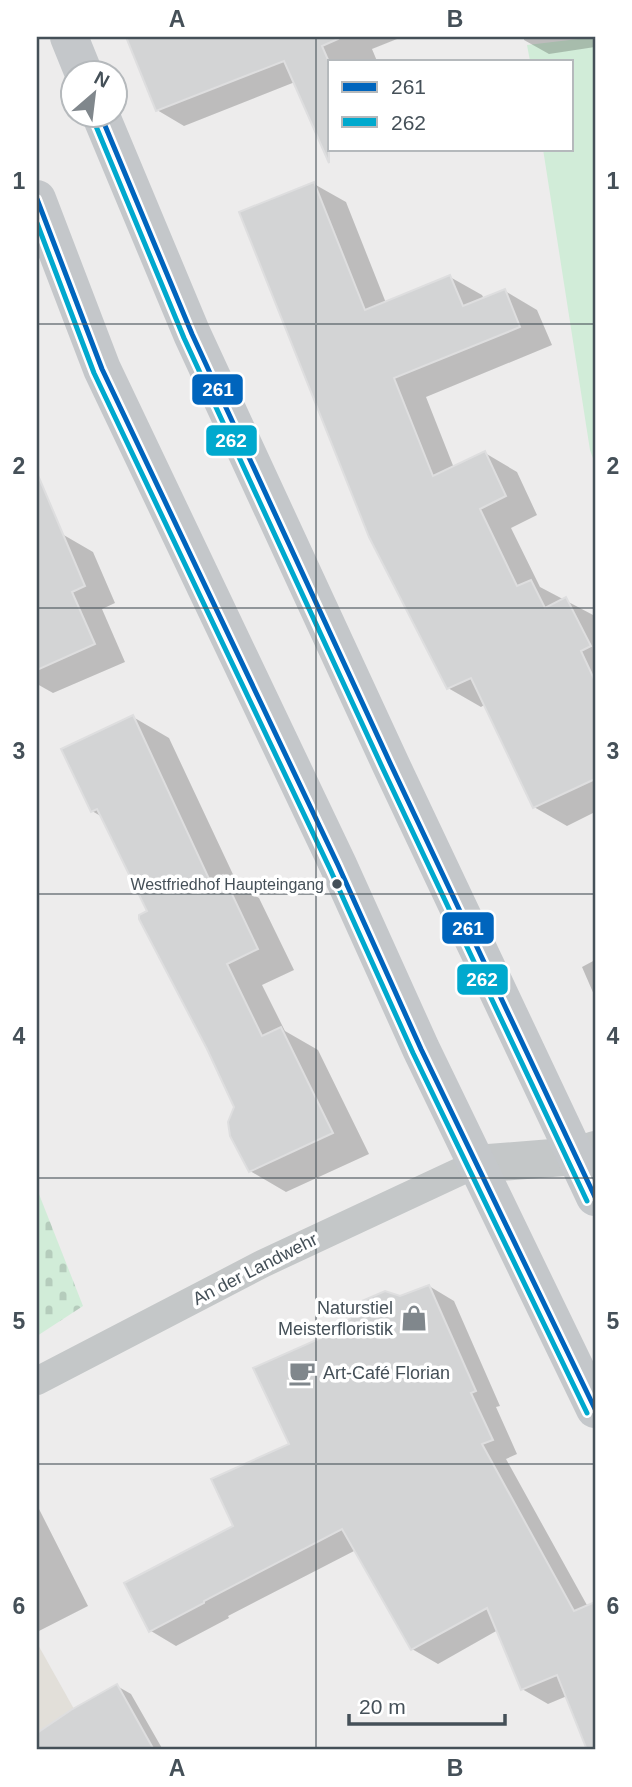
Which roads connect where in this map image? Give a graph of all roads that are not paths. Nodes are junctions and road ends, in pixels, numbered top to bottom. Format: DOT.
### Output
graph roads {
  1 [pos="69,37"];
  2 [pos="78,60"];
  3 [pos="107,130"];
  4 [pos="37,199"];
  5 [pos="586,1153"];
  6 [pos="476,1164"];
  7 [pos="595,1197"];
  8 [pos="37,1381"];
  9 [pos="595,1409"];
  1 -- 2 [label="main road"];
  3 -- 5 [label="main road"];
  4 -- 6 [label="main road"];
  5 -- 6 [label="street"];
  5 -- 7 [label="main road"];
  6 -- 8 [label="lane, An der Landwehr"];
  6 -- 9 [label="main road"];
}
